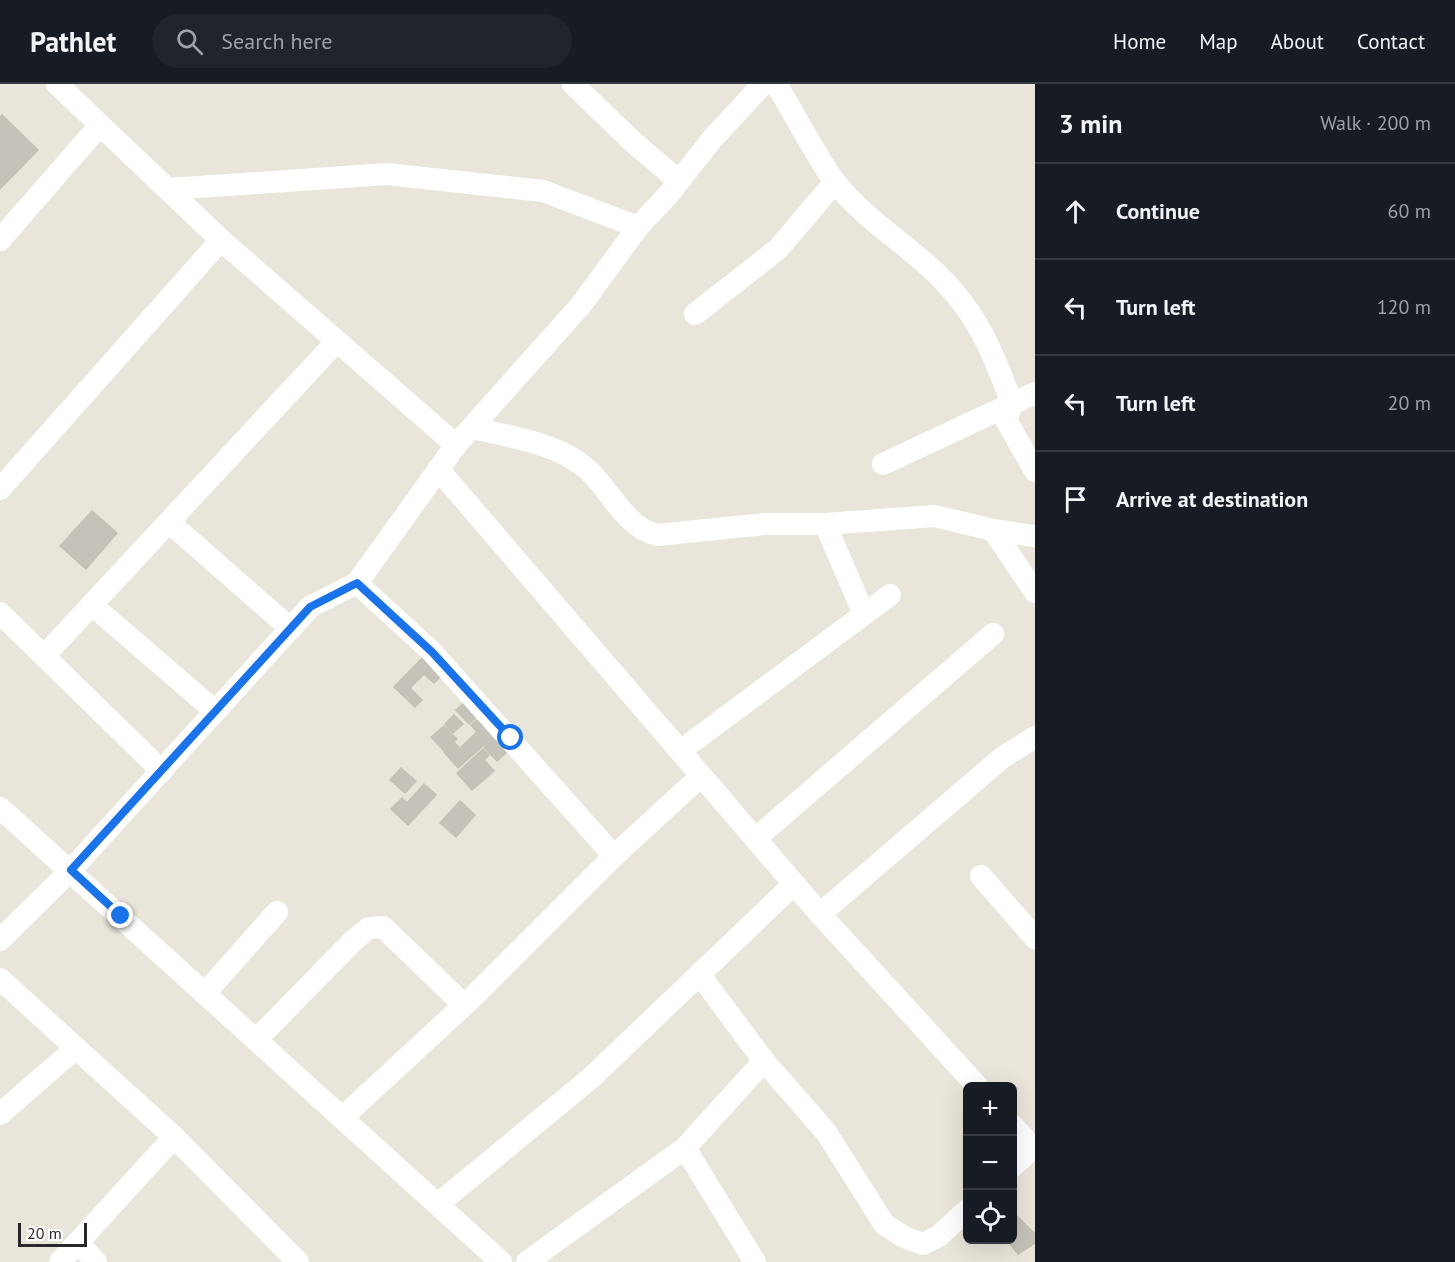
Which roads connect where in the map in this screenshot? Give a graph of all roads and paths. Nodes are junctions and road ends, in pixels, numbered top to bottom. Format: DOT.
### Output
graph roads {
  1 [pos="57,84"];
  2 [pos="573,84"];
  3 [pos="763,84"];
  4 [pos="776,84"];
  5 [pos="100,125"];
  6 [pos="679,181"];
  7 [pos="835,182"];
  8 [pos="169,189"];
  9 [pos="638,227"];
  10 [pos="0,240"];
  11 [pos="221,240"];
  12 [pos="694,314"];
  13 [pos="337,341"];
  14 [pos="1035,393"];
  15 [pos="1012,403"];
  16 [pos="473,428"];
  17 [pos="456,446"];
  18 [pos="883,464"];
  19 [pos="438,469"];
  20 [pos="1035,471"];
  21 [pos="0,489"];
  22 [pos="169,522"];
  23 [pos="825,524"];
  24 [pos="993,530"];
  25 [pos="1035,536"];
  26 [pos="357,583"];
  27 [pos="1035,592"];
  28 [pos="890,595"];
  29 [pos="92,605"];
  30 [pos="0,613"];
  31 [pos="864,614"];
  32 [pos="291,629"];
  33 [pos="993,634"];
  34 [pos="45,655"];
  35 [pos="215,711"];
  36 [pos="1035,737"];
  37 [pos="680,751"];
  38 [pos="162,771"];
  39 [pos="701,776"];
  40 [pos="0,808"];
  41 [pos="755,839"];
  42 [pos="614,856"];
  43 [pos="71,870"];
  44 [pos="981,876"];
  45 [pos="794,884"];
  46 [pos="277,912"];
  47 [pos="820,914"];
  48 [pos="1035,938"];
  49 [pos="0,940"];
  50 [pos="700,975"];
  51 [pos="0,979"];
  52 [pos="206,992"];
  53 [pos="464,1005"];
  54 [pos="257,1039"];
  55 [pos="76,1048"];
  56 [pos="764,1061"];
  57 [pos="973,1082"];
  58 [pos="0,1114"];
  59 [pos="343,1117"];
  60 [pos="1017,1130"];
  61 [pos="174,1137"];
  62 [pos="1034,1147"];
  63 [pos="685,1148"];
  64 [pos="1017,1162"];
  65 [pos="438,1204"];
  66 [pos="963,1214"];
  67 [pos="78,1242"];
  68 [pos="60,1262"];
  69 [pos="96,1262"];
  70 [pos="298,1262"];
  71 [pos="501,1262"];
  72 [pos="527,1262"];
  73 [pos="755,1262"];
  1 -- 5 [label="street"];
  2 -- 6 [label="street"];
  3 -- 6 [label="street"];
  4 -- 7 [label="street"];
  5 -- 8 [label="street"];
  5 -- 10 [label="street"];
  6 -- 9 [label="street"];
  7 -- 12 [label="street"];
  7 -- 15 [label="street"];
  8 -- 9 [label="street"];
  8 -- 11 [label="street"];
  9 -- 16 [label="street"];
  11 -- 13 [label="street"];
  11 -- 21 [label="street"];
  13 -- 17 [label="street"];
  13 -- 22 [label="street"];
  14 -- 15 [label="street"];
  15 -- 18 [label="street"];
  15 -- 20 [label="street"];
  16 -- 17 [label="street"];
  16 -- 23 [label="street"];
  17 -- 19 [label="street"];
  19 -- 26 [label="street"];
  19 -- 37 [label="street"];
  22 -- 29 [label="street"];
  22 -- 32 [label="street"];
  23 -- 24 [label="street"];
  23 -- 31 [label="street"];
  24 -- 25 [label="street"];
  24 -- 27 [label="street"];
  26 -- 32 [label="street"];
  26 -- 42 [label="street"];
  28 -- 31 [label="street"];
  29 -- 34 [label="street"];
  29 -- 35 [label="street"];
  30 -- 34 [label="street"];
  31 -- 37 [label="street"];
  32 -- 35 [label="street"];
  33 -- 41 [label="street"];
  34 -- 38 [label="street"];
  35 -- 38 [label="street"];
  36 -- 47 [label="street"];
  37 -- 39 [label="street"];
  38 -- 43 [label="street"];
  39 -- 41 [label="street"];
  39 -- 42 [label="street"];
  40 -- 43 [label="street"];
  41 -- 45 [label="street"];
  42 -- 53 [label="street"];
  43 -- 49 [label="street"];
  43 -- 52 [label="street"];
  44 -- 48 [label="street"];
  45 -- 47 [label="street"];
  45 -- 50 [label="street"];
  46 -- 52 [label="street"];
  47 -- 57 [label="street"];
  50 -- 56 [label="street"];
  50 -- 65 [label="street"];
  51 -- 55 [label="street"];
  52 -- 54 [label="street"];
  53 -- 54 [label="street"];
  53 -- 59 [label="street"];
  54 -- 59 [label="street"];
  55 -- 58 [label="street"];
  55 -- 61 [label="street"];
  56 -- 63 [label="street"];
  56 -- 66 [label="street"];
  59 -- 65 [label="street"];
  60 -- 62 [label="street"];
  61 -- 67 [label="street"];
  61 -- 70 [label="street"];
  62 -- 64 [label="street"];
  63 -- 72 [label="street"];
  63 -- 73 [label="street"];
  65 -- 71 [label="street"];
  67 -- 68 [label="street"];
  67 -- 69 [label="street"];
}
